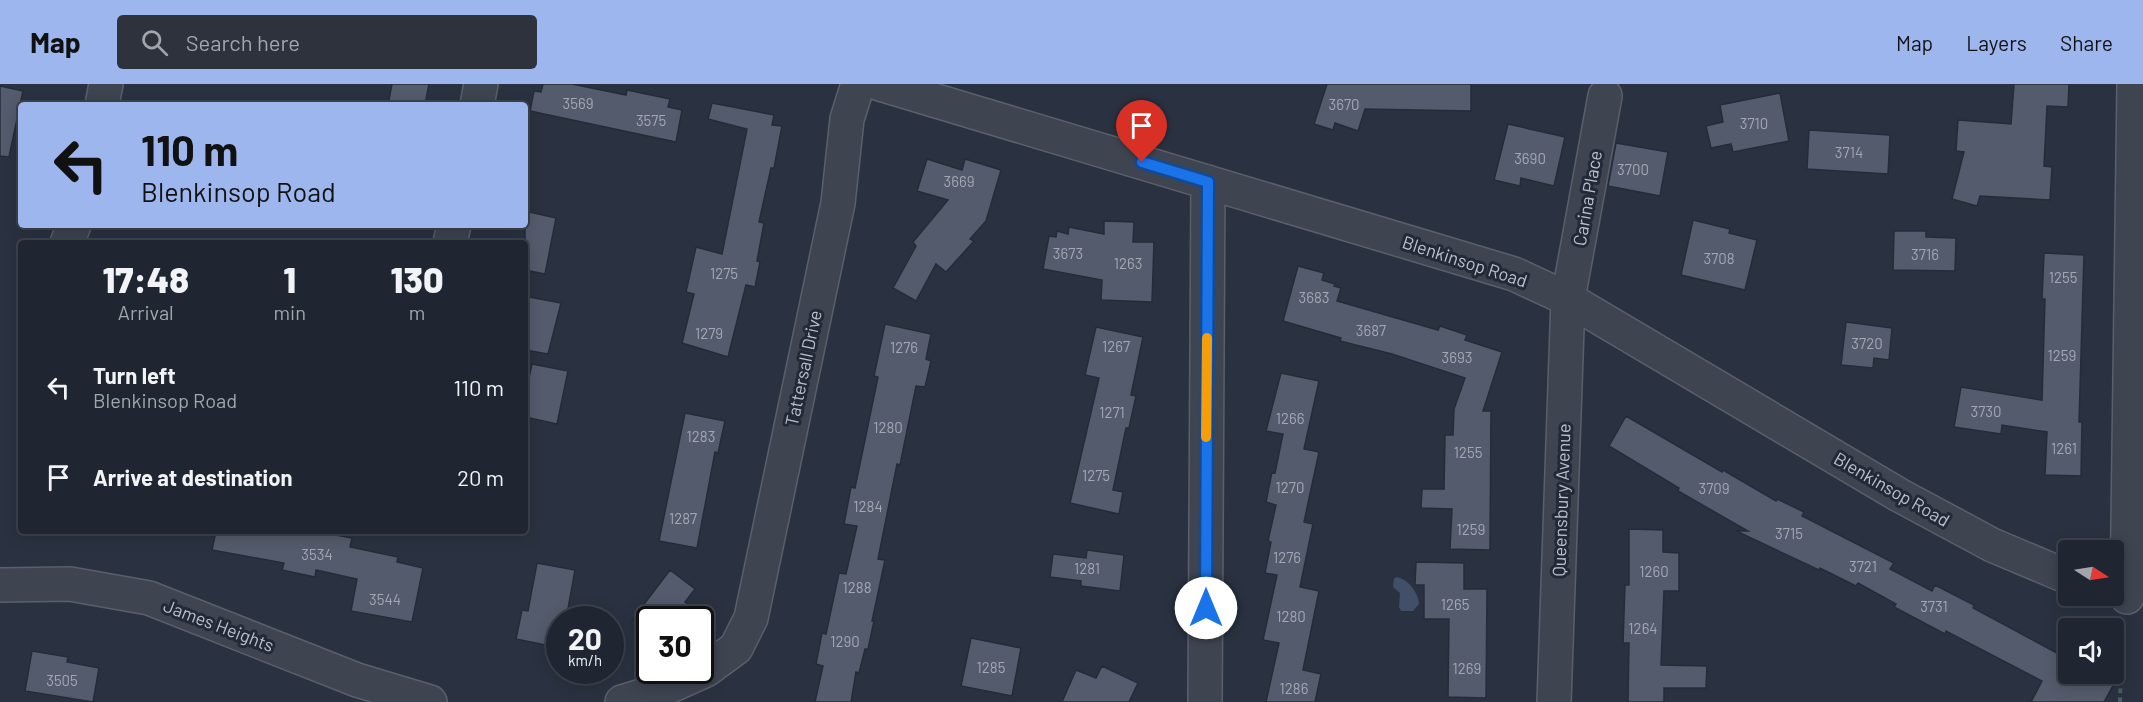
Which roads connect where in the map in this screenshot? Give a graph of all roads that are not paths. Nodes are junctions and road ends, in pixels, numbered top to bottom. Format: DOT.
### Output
graph roads {
  1 [pos="106,84"];
  2 [pos="481,84"];
  3 [pos="858,84"];
  4 [pos="880,84"];
  5 [pos="2134,84"];
  6 [pos="1605,96"];
  7 [pos="103,102"];
  8 [pos="478,102"];
  9 [pos="1208,182"];
  10 [pos="1568,299"];
  11 [pos="2058,574"];
  12 [pos="0,585"];
  13 [pos="2128,596"];
  14 [pos="430,702"];
  15 [pos="622,702"];
  16 [pos="1205,702"];
  17 [pos="1554,702"];
  1 -- 7 [label="street"];
  2 -- 8 [label="street"];
  3 -- 15 [label="street, Tattersall Drive"];
  4 -- 9 [label="street, Blenkinsop Road"];
  5 -- 13 [label="street"];
  6 -- 10 [label="street, Carina Place"];
  9 -- 10 [label="street, Blenkinsop Road"];
  9 -- 16 [label="street"];
  10 -- 11 [label="street, Blenkinsop Road"];
  10 -- 17 [label="street, Queensbury Avenue"];
  12 -- 14 [label="street, James Heights"];
}
